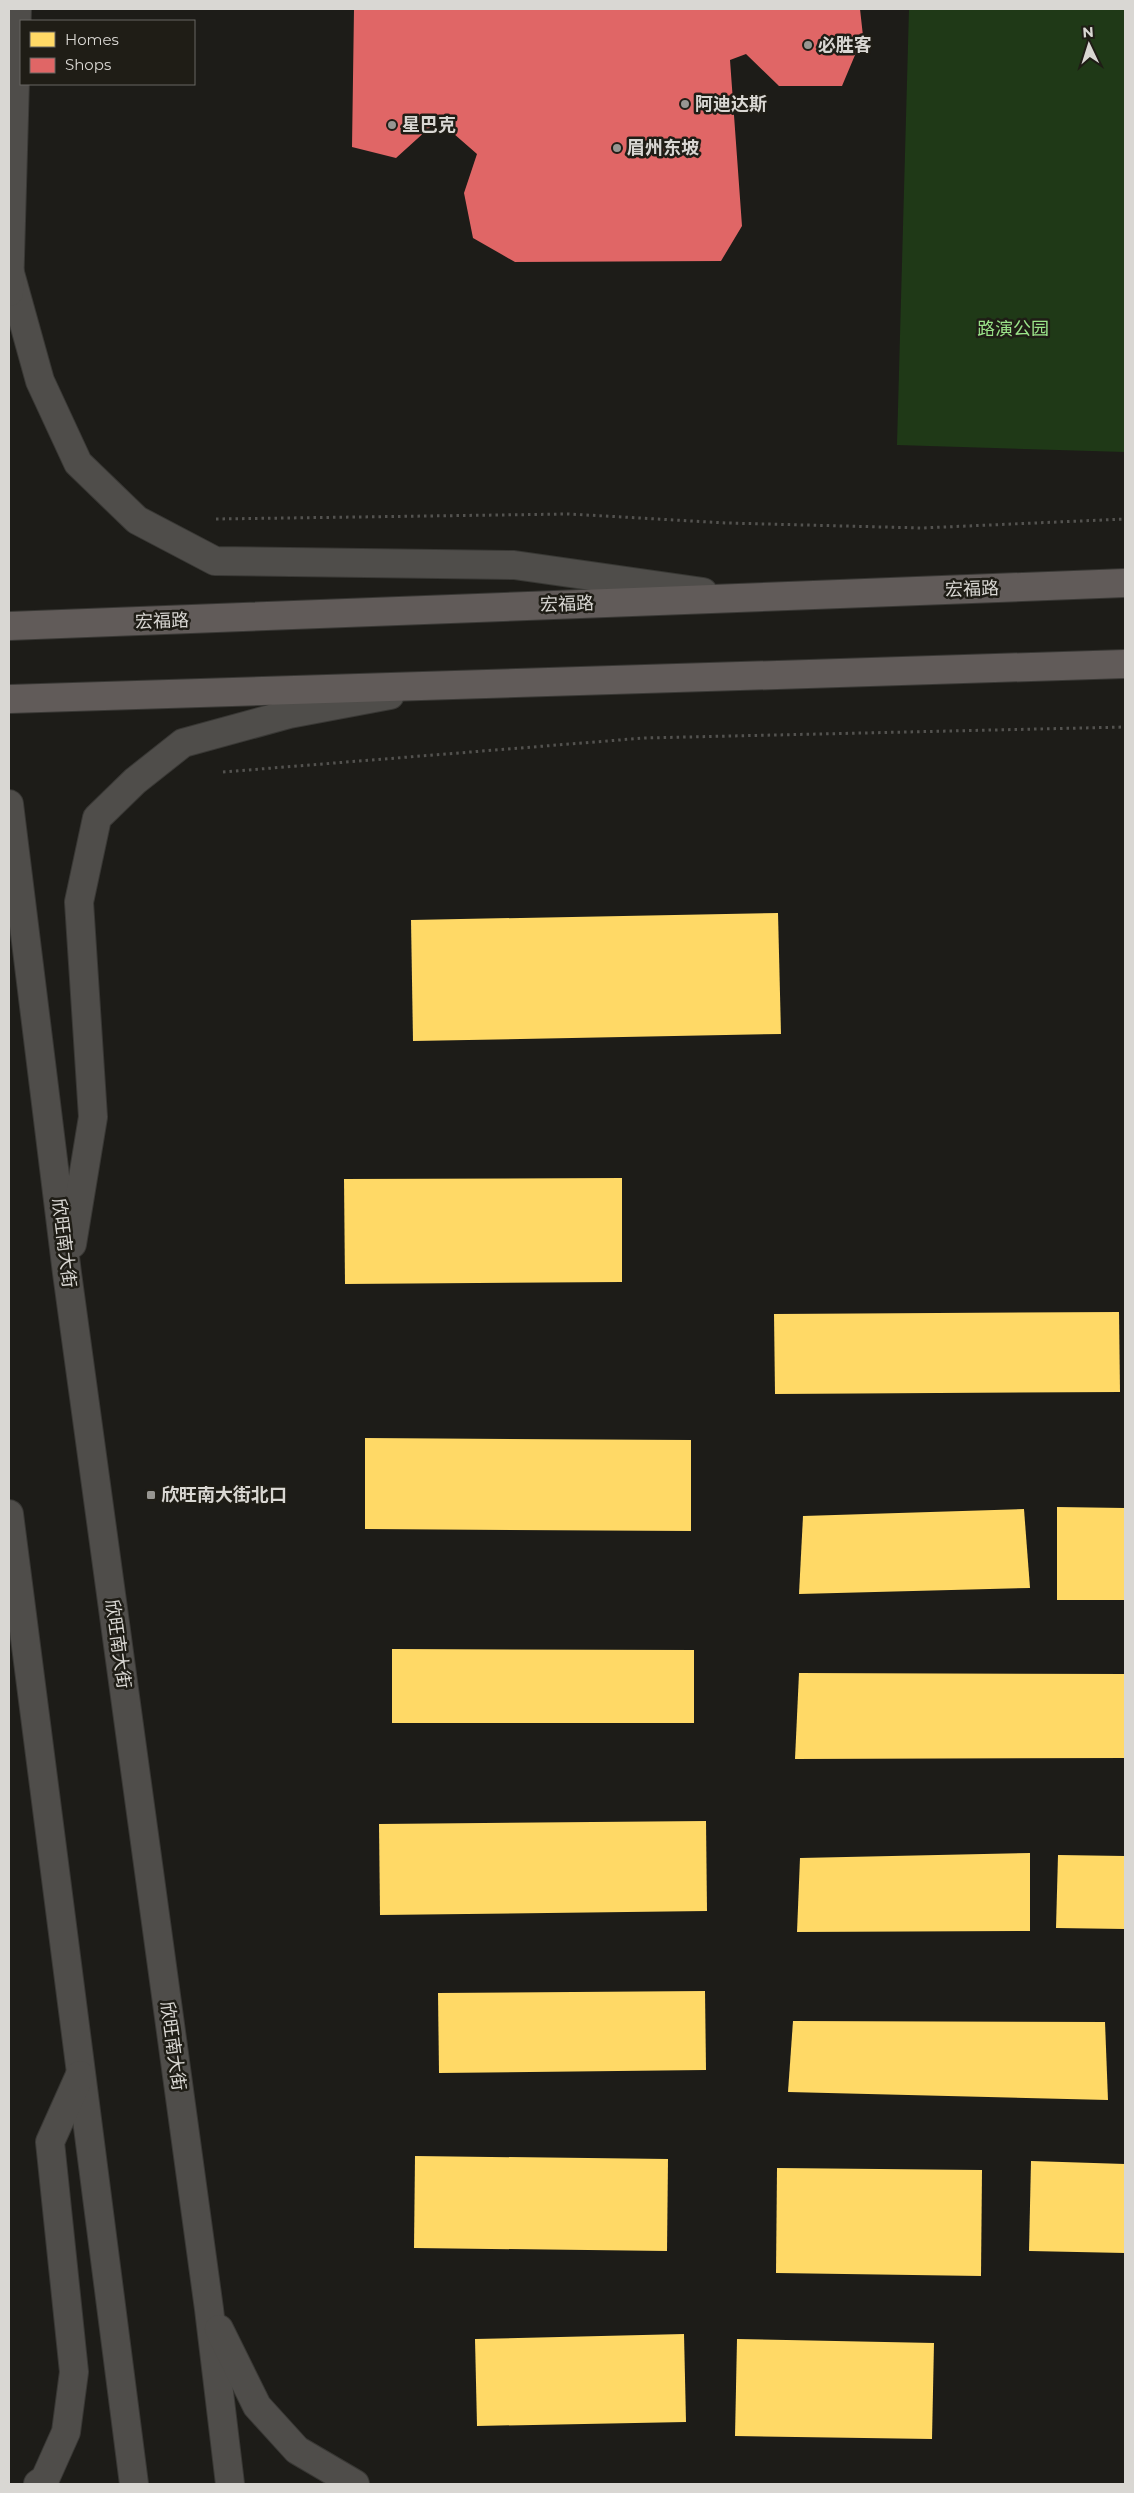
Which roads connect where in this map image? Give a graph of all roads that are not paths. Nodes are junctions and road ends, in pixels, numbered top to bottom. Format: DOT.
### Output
graph roads {
  1 [pos="16,9"];
  2 [pos="10,273"];
  3 [pos="9,306"];
  4 [pos="1125,583"];
  5 [pos="742,597"];
  6 [pos="9,626"];
  7 [pos="1125,664"];
  8 [pos="440,685"];
  9 [pos="9,699"];
  10 [pos="9,804"];
  11 [pos="67,1273"];
  12 [pos="9,1514"];
  13 [pos="80,2075"];
  14 [pos="209,2309"];
  15 [pos="38,2484"];
  16 [pos="134,2484"];
  17 [pos="230,2484"];
  18 [pos="356,2484"];
  1 -- 2 [label="main road"];
  2 -- 3 [label="main road"];
  2 -- 5 [label="main road"];
  4 -- 5 [label="main road, 宏福路"];
  5 -- 6 [label="main road, 宏福路"];
  7 -- 8 [label="main road"];
  8 -- 9 [label="main road"];
  8 -- 11 [label="main road"];
  10 -- 11 [label="main road, 欣旺南大街"];
  11 -- 14 [label="main road, 欣旺南大街"];
  12 -- 13 [label="main road"];
  13 -- 15 [label="main road"];
  13 -- 16 [label="main road"];
  14 -- 17 [label="main road, 欣旺南大街"];
  14 -- 18 [label="main road"];
}
